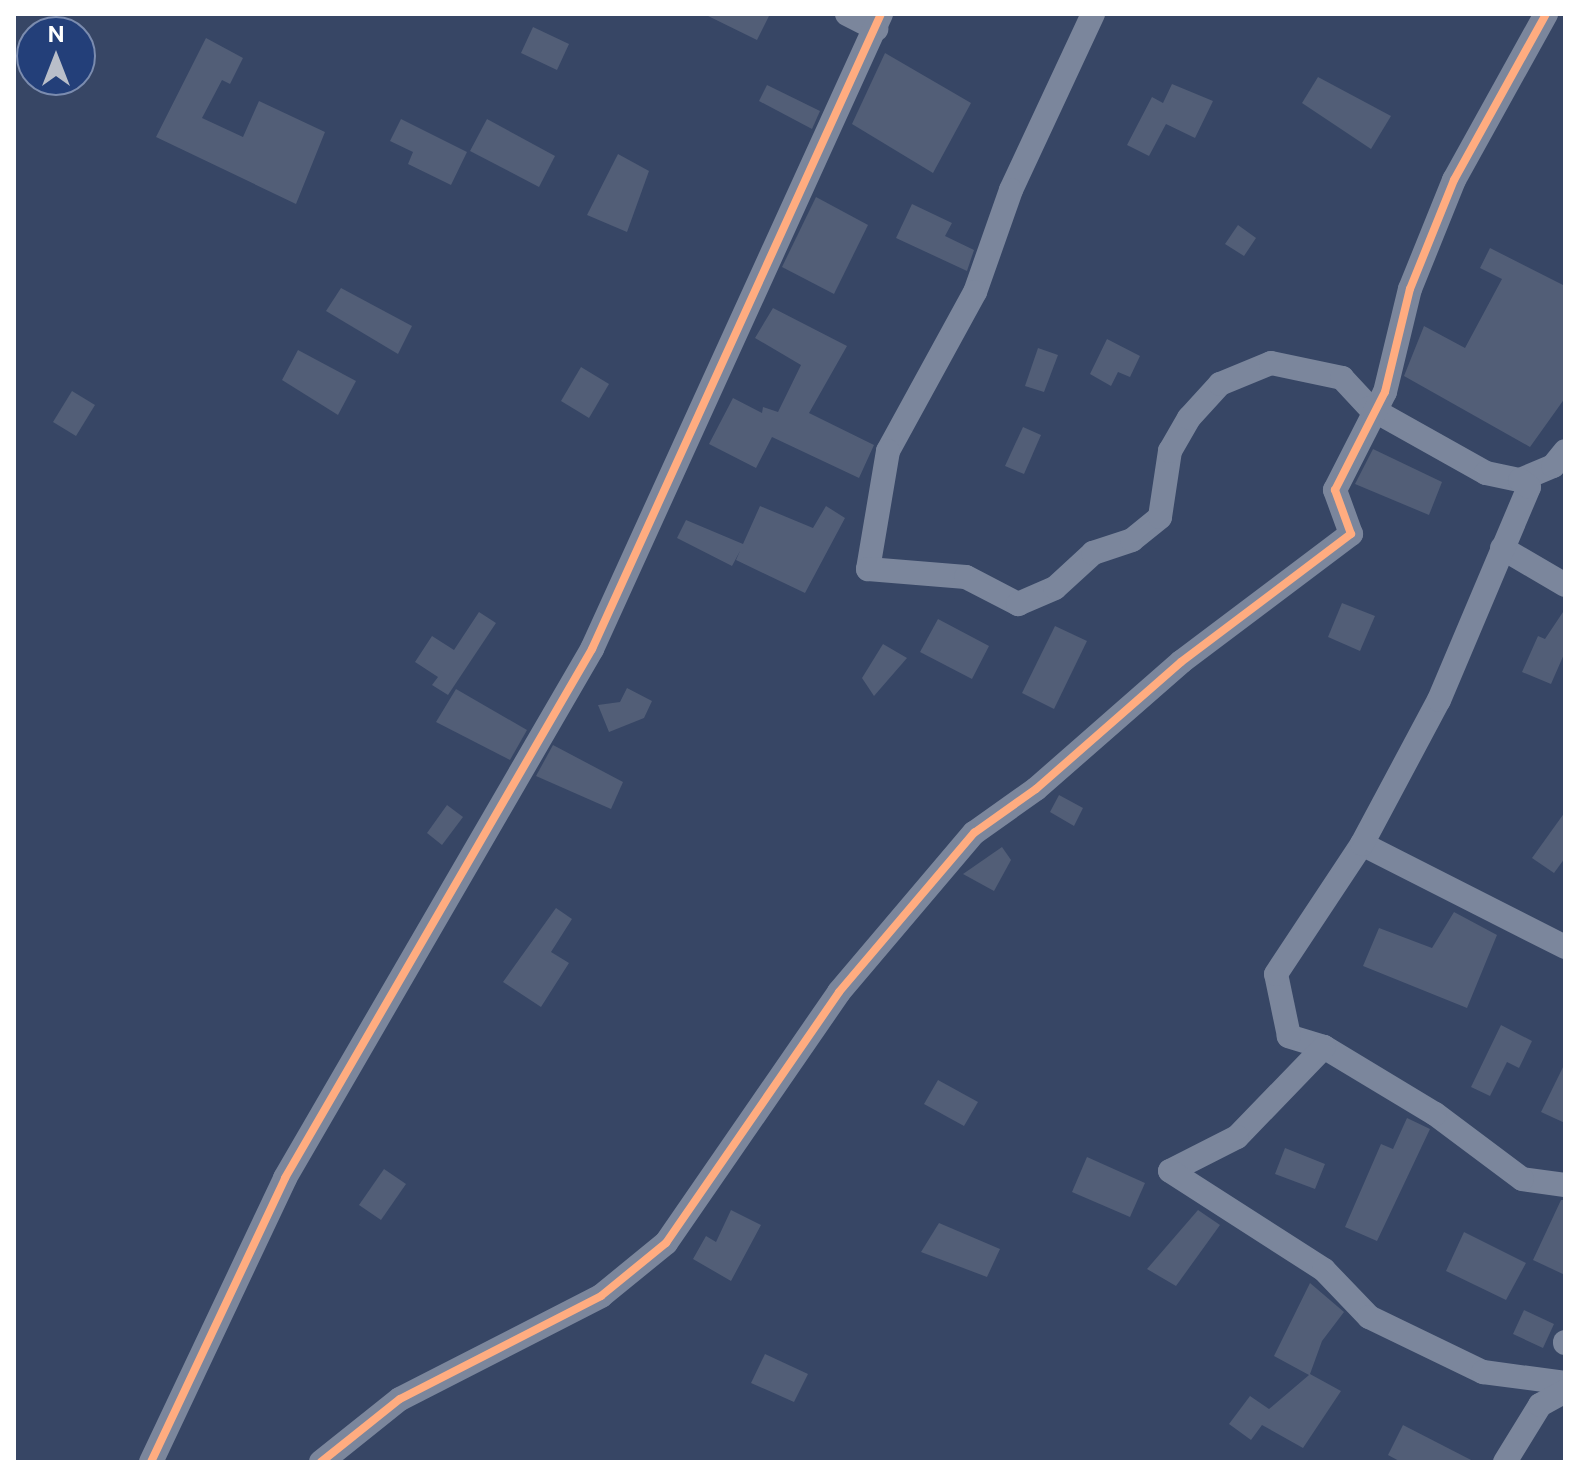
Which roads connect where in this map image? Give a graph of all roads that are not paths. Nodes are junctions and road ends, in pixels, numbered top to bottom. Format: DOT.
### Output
graph roads {
  1 [pos="847,14"];
  2 [pos="1093,14"];
  3 [pos="1546,14"];
  4 [pos="879,21"];
  5 [pos="1370,408"];
  6 [pos="1565,451"];
  7 [pos="1520,480"];
  8 [pos="1502,548"];
  9 [pos="1565,585"];
  10 [pos="1362,844"];
  11 [pos="1565,947"];
  12 [pos="1324,1047"];
  13 [pos="1565,1185"];
  14 [pos="1565,1383"];
  15 [pos="1565,1391"];
  16 [pos="151,1462"];
  17 [pos="321,1462"];
  18 [pos="1505,1462"];
  1 -- 4 [label="street"];
  2 -- 5 [label="street"];
  3 -- 5 [label="street"];
  4 -- 16 [label="street"];
  5 -- 7 [label="street"];
  5 -- 17 [label="street"];
  6 -- 7 [label="street"];
  7 -- 8 [label="street"];
  8 -- 9 [label="street"];
  8 -- 10 [label="street"];
  10 -- 11 [label="street"];
  10 -- 12 [label="street"];
  12 -- 13 [label="street"];
  12 -- 14 [label="street"];
  15 -- 18 [label="street"];
}
